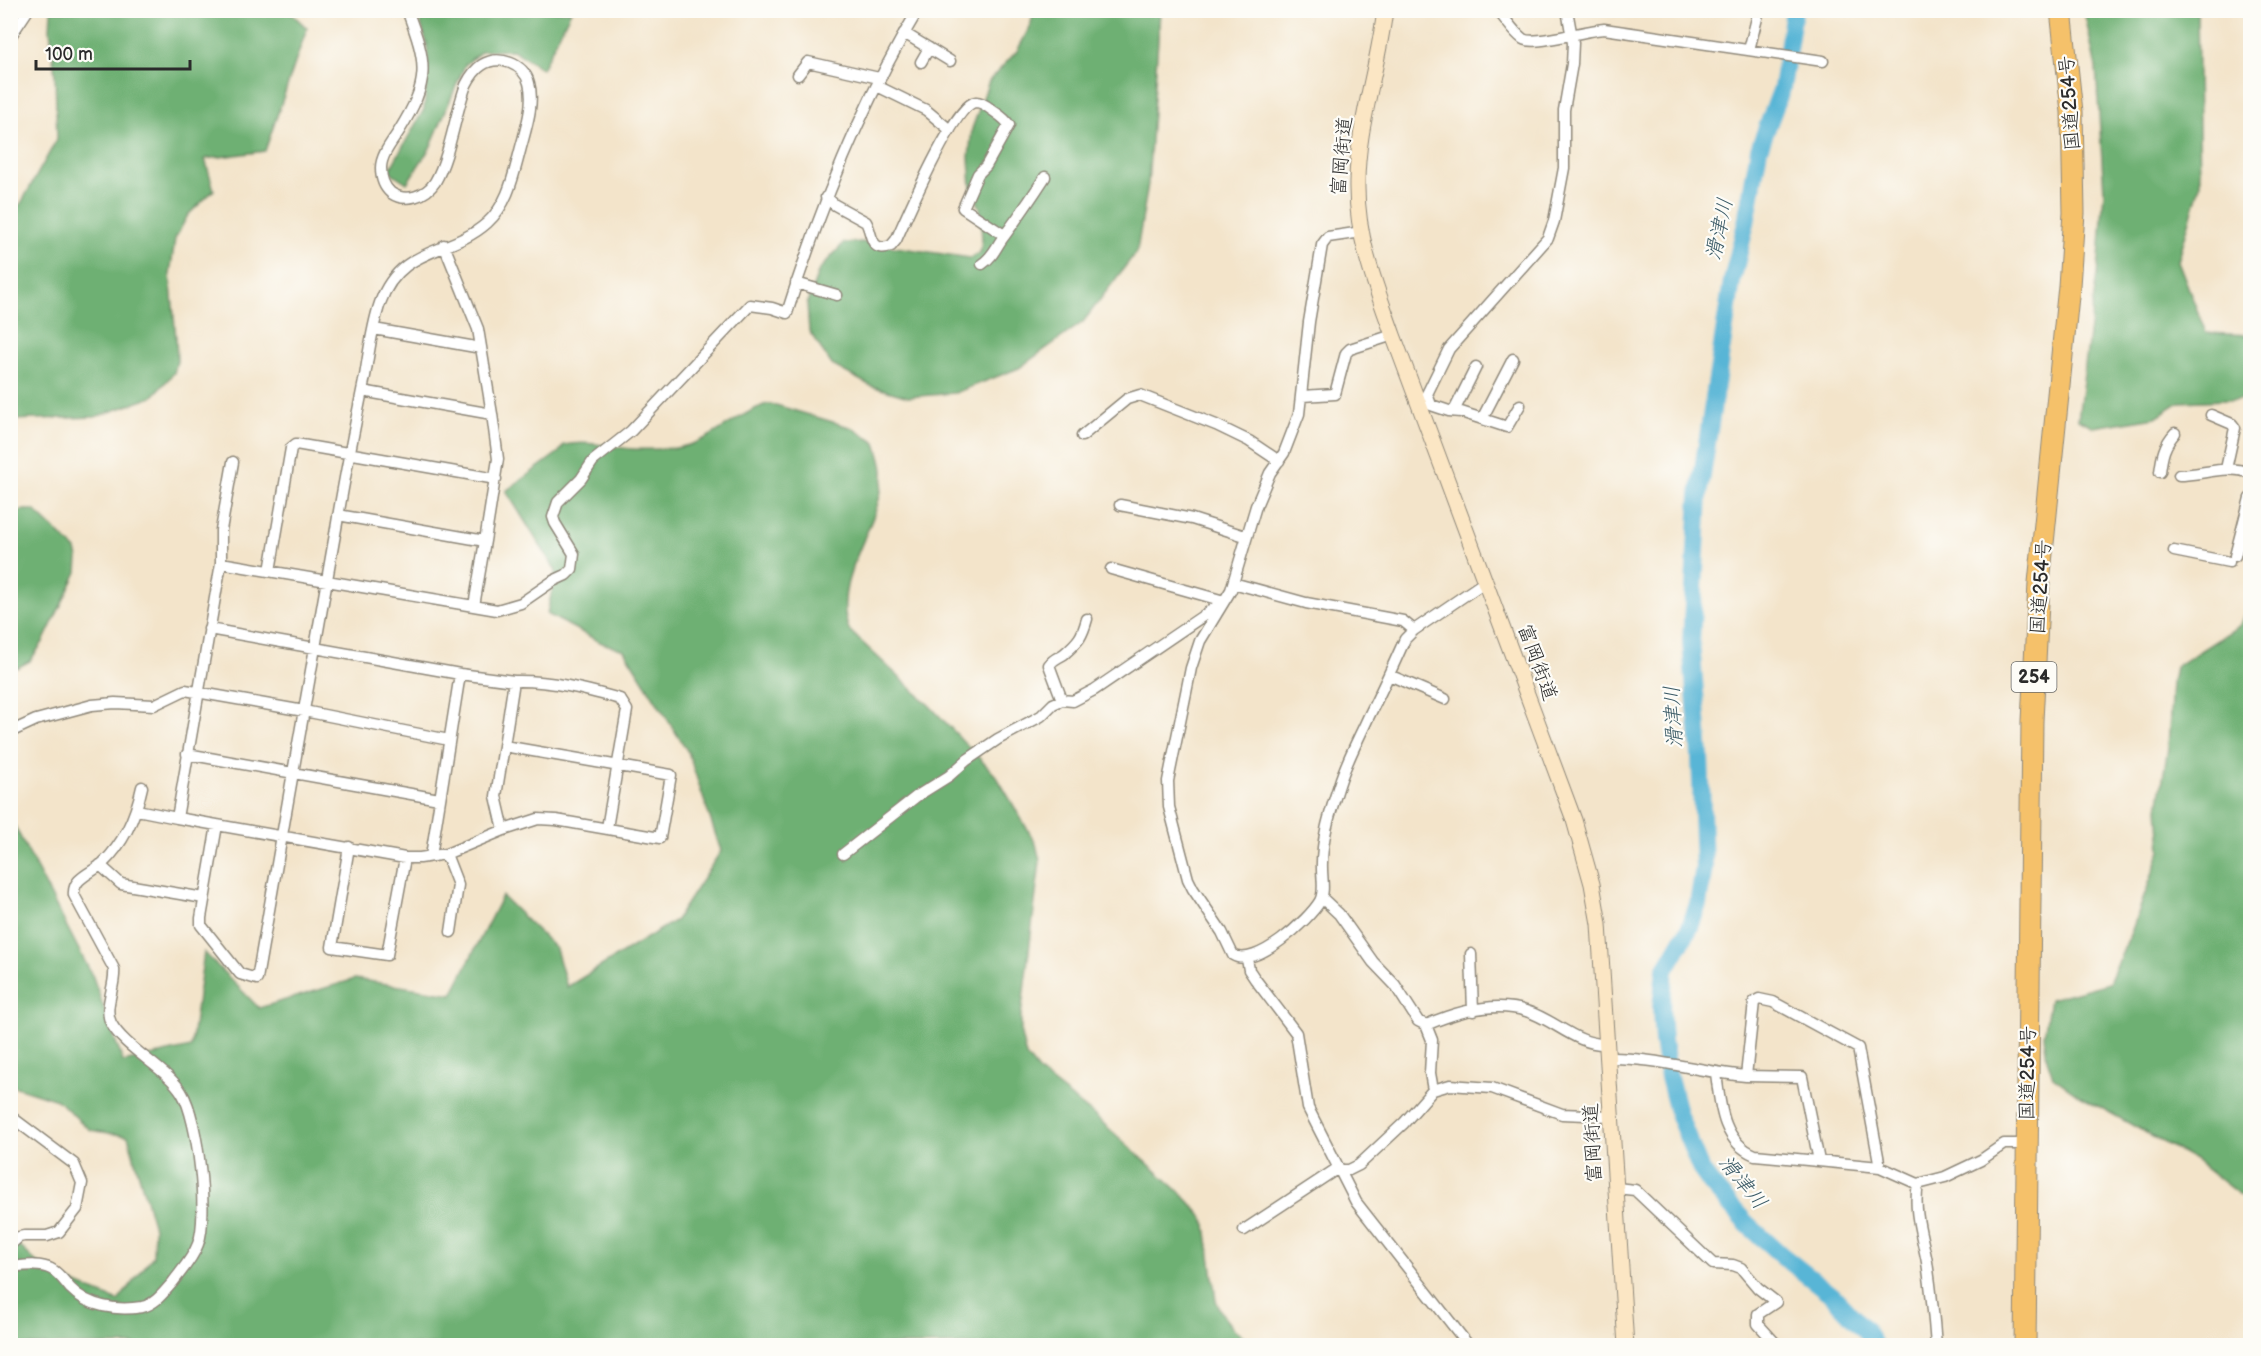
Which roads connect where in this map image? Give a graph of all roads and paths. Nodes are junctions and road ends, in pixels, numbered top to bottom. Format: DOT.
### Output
graph roads {
  1 [pos="28,10"];
  2 [pos="407,10"];
  3 [pos="918,10"];
  4 [pos="1385,10"];
  5 [pos="1497,10"];
  6 [pos="1567,10"];
  7 [pos="1759,10"];
  8 [pos="2061,10"];
  9 [pos="904,33"];
  10 [pos="1571,33"];
  11 [pos="10,37"];
  12 [pos="929,48"];
  13 [pos="1751,51"];
  14 [pos="950,61"];
  15 [pos="1822,61"];
  16 [pos="921,62"];
  17 [pos="798,75"];
  18 [pos="878,82"];
  19 [pos="950,130"];
  20 [pos="1045,177"];
  21 [pos="826,197"];
  22 [pos="1362,232"];
  23 [pos="1004,235"];
  24 [pos="444,245"];
  25 [pos="982,264"];
  26 [pos="796,284"];
  27 [pos="837,295"];
  28 [pos="374,329"];
  29 [pos="1393,335"];
  30 [pos="481,348"];
  31 [pos="1513,359"];
  32 [pos="1476,367"];
  33 [pos="362,391"];
  34 [pos="1302,396"];
  35 [pos="1422,399"];
  36 [pos="1520,405"];
  37 [pos="1454,411"];
  38 [pos="492,414"];
  39 [pos="2211,415"];
  40 [pos="1482,419"];
  41 [pos="2175,433"];
  42 [pos="1082,436"];
  43 [pos="349,453"];
  44 [pos="1279,461"];
  45 [pos="233,462"];
  46 [pos="2226,469"];
  47 [pos="2160,472"];
  48 [pos="2250,473"];
  49 [pos="2179,475"];
  50 [pos="496,479"];
  51 [pos="2250,498"];
  52 [pos="1120,505"];
  53 [pos="338,515"];
  54 [pos="1245,536"];
  55 [pos="485,541"];
  56 [pos="2174,551"];
  57 [pos="221,563"];
  58 [pos="1111,569"];
  59 [pos="270,571"];
  60 [pos="326,581"];
  61 [pos="1485,581"];
  62 [pos="1233,583"];
  63 [pos="1224,601"];
  64 [pos="474,606"];
  65 [pos="1087,619"];
  66 [pos="209,629"];
  67 [pos="1414,630"];
  68 [pos="315,648"];
  69 [pos="460,674"];
  70 [pos="1389,675"];
  71 [pos="514,681"];
  72 [pos="198,692"];
  73 [pos="1444,699"];
  74 [pos="1062,700"];
  75 [pos="304,711"];
  76 [pos="10,732"];
  77 [pos="449,740"];
  78 [pos="504,746"];
  79 [pos="187,754"];
  80 [pos="618,765"];
  81 [pos="293,772"];
  82 [pos="142,787"];
  83 [pos="439,799"];
  84 [pos="137,810"];
  85 [pos="177,818"];
  86 [pos="217,825"];
  87 [pos="607,828"];
  88 [pos="504,830"];
  89 [pos="282,836"];
  90 [pos="349,848"];
  91 [pos="446,854"];
  92 [pos="843,854"];
  93 [pos="431,856"];
  94 [pos="405,858"];
  95 [pos="100,865"];
  96 [pos="204,898"];
  97 [pos="1322,898"];
  98 [pos="451,933"];
  99 [pos="1471,954"];
  100 [pos="1247,959"];
  101 [pos="1473,1011"];
  102 [pos="1426,1025"];
  103 [pos="1608,1051"];
  104 [pos="1713,1073"];
  105 [pos="1746,1076"];
  106 [pos="1433,1090"];
  107 [pos="10,1116"];
  108 [pos="1611,1116"];
  109 [pos="2027,1144"];
  110 [pos="1819,1161"];
  111 [pos="1880,1167"];
  112 [pos="1342,1171"];
  113 [pos="1918,1184"];
  114 [pos="1616,1188"];
  115 [pos="1244,1230"];
  116 [pos="10,1245"];
  117 [pos="10,1267"];
  118 [pos="1469,1346"];
  119 [pos="1626,1346"];
  120 [pos="1778,1346"];
  121 [pos="1935,1346"];
  122 [pos="2025,1346"];
  1 -- 11 [label="street"];
  2 -- 24 [label="street"];
  3 -- 9 [label="street"];
  4 -- 22 [label="street, 富岡街道"];
  5 -- 10 [label="street"];
  6 -- 10 [label="street"];
  7 -- 13 [label="street"];
  8 -- 109 [label="highway, 国道254号 / 254"];
  9 -- 12 [label="street"];
  9 -- 18 [label="street"];
  10 -- 13 [label="street"];
  10 -- 35 [label="street"];
  12 -- 14 [label="street"];
  12 -- 16 [label="street"];
  13 -- 15 [label="street"];
  17 -- 18 [label="street"];
  18 -- 19 [label="street"];
  18 -- 21 [label="street"];
  19 -- 21 [label="street"];
  19 -- 23 [label="street"];
  20 -- 23 [label="street"];
  21 -- 26 [label="street"];
  22 -- 29 [label="street, 富岡街道"];
  22 -- 34 [label="street"];
  23 -- 25 [label="street"];
  24 -- 28 [label="street"];
  24 -- 30 [label="street"];
  26 -- 27 [label="street"];
  26 -- 64 [label="street"];
  28 -- 30 [label="street"];
  28 -- 33 [label="street"];
  29 -- 34 [label="street"];
  29 -- 35 [label="street, 富岡街道"];
  30 -- 38 [label="street"];
  31 -- 40 [label="street"];
  32 -- 37 [label="street"];
  33 -- 38 [label="street"];
  33 -- 43 [label="street"];
  34 -- 44 [label="street"];
  35 -- 37 [label="street"];
  35 -- 61 [label="street, 富岡街道"];
  36 -- 40 [label="street"];
  37 -- 40 [label="street"];
  38 -- 50 [label="street"];
  39 -- 46 [label="street"];
  41 -- 47 [label="street"];
  42 -- 44 [label="street"];
  43 -- 50 [label="street"];
  43 -- 53 [label="street"];
  43 -- 59 [label="street"];
  44 -- 54 [label="street"];
  45 -- 57 [label="street"];
  46 -- 48 [label="street"];
  46 -- 49 [label="street"];
  50 -- 55 [label="street"];
  51 -- 56 [label="street"];
  52 -- 54 [label="street"];
  53 -- 55 [label="street"];
  53 -- 60 [label="street"];
  54 -- 62 [label="street"];
  55 -- 64 [label="street"];
  57 -- 59 [label="street"];
  57 -- 66 [label="street"];
  58 -- 63 [label="street"];
  59 -- 60 [label="street"];
  60 -- 64 [label="street"];
  60 -- 68 [label="street"];
  61 -- 67 [label="street"];
  61 -- 103 [label="street, 富岡街道"];
  62 -- 63 [label="street"];
  62 -- 67 [label="street"];
  63 -- 74 [label="street"];
  63 -- 100 [label="street"];
  65 -- 74 [label="street"];
  66 -- 68 [label="street"];
  66 -- 72 [label="street"];
  67 -- 70 [label="street"];
  68 -- 69 [label="street"];
  68 -- 75 [label="street"];
  69 -- 71 [label="street"];
  69 -- 77 [label="street"];
  70 -- 73 [label="street"];
  70 -- 97 [label="street"];
  71 -- 78 [label="street"];
  71 -- 80 [label="street"];
  72 -- 75 [label="street"];
  72 -- 76 [label="street"];
  72 -- 79 [label="street"];
  74 -- 92 [label="street"];
  75 -- 77 [label="street"];
  75 -- 81 [label="street"];
  77 -- 83 [label="street"];
  78 -- 80 [label="street"];
  78 -- 88 [label="street"];
  79 -- 81 [label="street"];
  79 -- 85 [label="street"];
  80 -- 87 [label="street"];
  80 -- 87 [label="street"];
  81 -- 83 [label="street"];
  81 -- 89 [label="street"];
  82 -- 84 [label="street"];
  83 -- 93 [label="street"];
  84 -- 85 [label="street"];
  84 -- 95 [label="street"];
  85 -- 86 [label="street"];
  86 -- 89 [label="street"];
  86 -- 96 [label="street"];
  87 -- 88 [label="street"];
  88 -- 91 [label="street"];
  89 -- 90 [label="street"];
  89 -- 96 [label="street"];
  90 -- 94 [label="street"];
  90 -- 94 [label="street"];
  91 -- 93 [label="street"];
  91 -- 98 [label="street"];
  93 -- 94 [label="street"];
  95 -- 96 [label="street"];
  95 -- 117 [label="street"];
  97 -- 100 [label="street"];
  97 -- 102 [label="street"];
  99 -- 101 [label="street"];
  100 -- 112 [label="street"];
  101 -- 102 [label="street"];
  101 -- 103 [label="street"];
  102 -- 106 [label="street"];
  103 -- 104 [label="street"];
  103 -- 108 [label="street, 富岡街道"];
  104 -- 105 [label="street"];
  104 -- 110 [label="street"];
  105 -- 110 [label="street"];
  105 -- 111 [label="street"];
  106 -- 108 [label="street"];
  106 -- 112 [label="street"];
  107 -- 116 [label="street"];
  108 -- 114 [label="street, 富岡街道"];
  109 -- 113 [label="street"];
  109 -- 122 [label="highway, 国道254号 / 254"];
  110 -- 111 [label="street"];
  111 -- 113 [label="street"];
  112 -- 115 [label="street"];
  112 -- 118 [label="street"];
  113 -- 121 [label="street"];
  114 -- 119 [label="street, 富岡街道"];
  114 -- 120 [label="street"];
}
